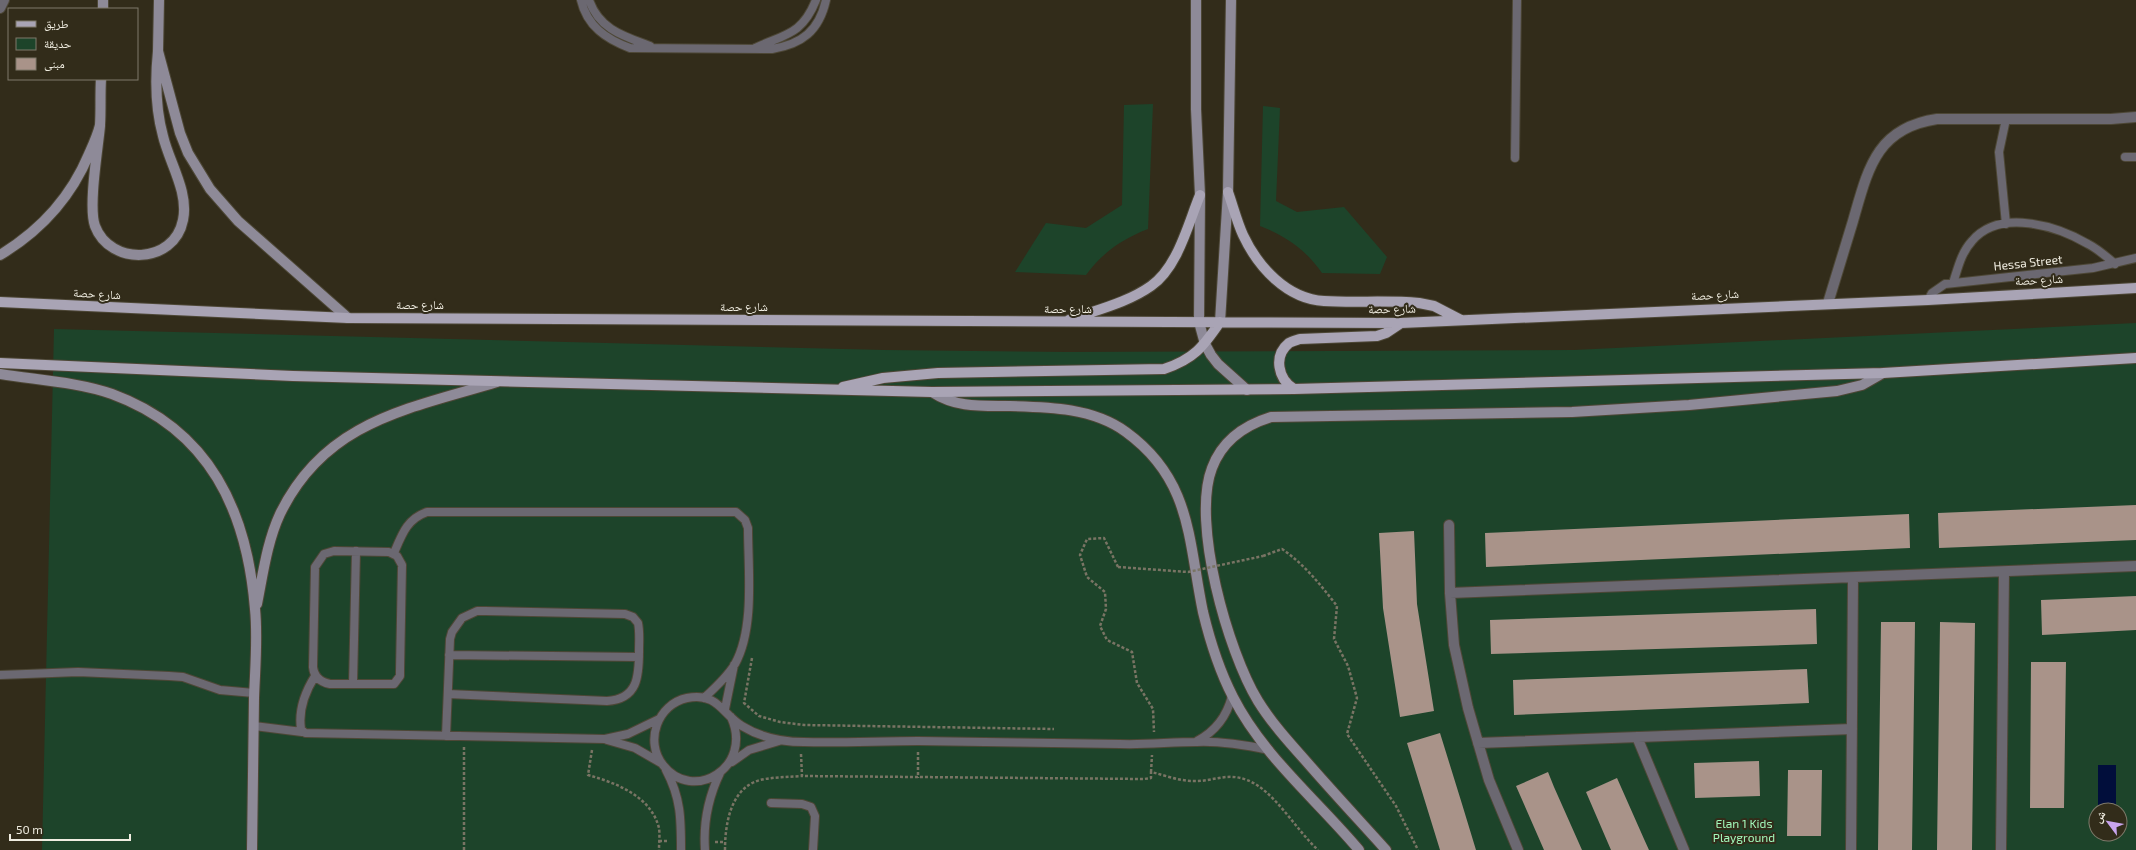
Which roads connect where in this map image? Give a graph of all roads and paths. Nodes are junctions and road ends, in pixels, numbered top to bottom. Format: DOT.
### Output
graph roads {
  1 [pos="4,0"];
  2 [pos="159,0"];
  3 [pos="580,0"];
  4 [pos="588,0"];
  5 [pos="816,0"];
  6 [pos="826,0"];
  7 [pos="1196,0"];
  8 [pos="1231,0"];
  9 [pos="1517,0"];
  10 [pos="0,8"];
  11 [pos="653,47"];
  12 [pos="754,48"];
  13 [pos="158,51"];
  14 [pos="101,80"];
  15 [pos="2136,117"];
  16 [pos="2006,119"];
  17 [pos="100,126"];
  18 [pos="2136,157"];
  19 [pos="1515,158"];
  20 [pos="2125,158"];
  21 [pos="1228,192"];
  22 [pos="1200,195"];
  23 [pos="2006,224"];
  24 [pos="0,256"];
  25 [pos="2136,258"];
  26 [pos="2115,264"];
  27 [pos="1953,283"];
  28 [pos="2136,288"];
  29 [pos="1928,300"];
  30 [pos="0,302"];
  31 [pos="1828,303"];
  32 [pos="348,318"];
  33 [pos="1461,320"];
  34 [pos="1063,322"];
  35 [pos="1199,322"];
  36 [pos="1220,322"];
  37 [pos="1401,323"];
  38 [pos="1205,344"];
  39 [pos="2136,358"];
  40 [pos="0,363"];
  41 [pos="0,374"];
  42 [pos="1883,374"];
  43 [pos="497,382"];
  44 [pos="1294,389"];
  45 [pos="830,390"];
  46 [pos="1247,390"];
  47 [pos="932,392"];
  48 [pos="1449,525"];
  49 [pos="356,551"];
  50 [pos="394,553"];
  51 [pos="2136,566"];
  52 [pos="2004,572"];
  53 [pos="1854,578"];
  54 [pos="1450,593"];
  55 [pos="255,610"];
  56 [pos="740,651"];
  57 [pos="450,655"];
  58 [pos="639,657"];
  59 [pos="734,664"];
  60 [pos="0,674"];
  61 [pos="315,676"];
  62 [pos="353,684"];
  63 [pos="254,693"];
  64 [pos="448,694"];
  65 [pos="1232,696"];
  66 [pos="704,698"];
  67 [pos="725,709"];
  68 [pos="731,717"];
  69 [pos="660,718"];
  70 [pos="804,725"];
  71 [pos="254,726"];
  72 [pos="1852,729"];
  73 [pos="1060,730"];
  74 [pos="302,732"];
  75 [pos="1146,732"];
  76 [pos="1154,732"];
  77 [pos="446,736"];
  78 [pos="464,736"];
  79 [pos="1637,737"];
  80 [pos="593,739"];
  81 [pos="605,739"];
  82 [pos="782,740"];
  83 [pos="801,742"];
  84 [pos="1196,742"];
  85 [pos="1478,743"];
  86 [pos="1152,745"];
  87 [pos="1269,750"];
  88 [pos="663,765"];
  89 [pos="727,766"];
  90 [pos="1151,772"];
  91 [pos="720,773"];
  92 [pos="802,776"];
  93 [pos="771,803"];
  94 [pos="252,850"];
  95 [pos="464,850"];
  96 [pos="659,850"];
  97 [pos="681,850"];
  98 [pos="705,850"];
  99 [pos="725,850"];
  100 [pos="813,850"];
  101 [pos="1318,850"];
  102 [pos="1359,850"];
  103 [pos="1386,850"];
  104 [pos="1418,850"];
  105 [pos="1518,850"];
  106 [pos="1684,850"];
  107 [pos="1851,850"];
  108 [pos="2000,850"];
  1 -- 10 [label="street"];
  2 -- 13 [label="street"];
  3 -- 11 [label="lane"];
  4 -- 11 [label="lane"];
  5 -- 12 [label="lane"];
  6 -- 12 [label="lane"];
  7 -- 22 [label="street"];
  8 -- 21 [label="street"];
  9 -- 19 [label="lane"];
  11 -- 12 [label="lane"];
  13 -- 17 [label="street"];
  13 -- 32 [label="street"];
  14 -- 17 [label="street"];
  15 -- 16 [label="street"];
  16 -- 23 [label="lane"];
  16 -- 31 [label="street"];
  17 -- 24 [label="street"];
  18 -- 20 [label="lane"];
  21 -- 33 [label="main road"];
  21 -- 36 [label="street"];
  22 -- 34 [label="main road"];
  22 -- 35 [label="street"];
  23 -- 26 [label="lane"];
  23 -- 27 [label="lane"];
  25 -- 26 [label="lane, Hessa Street"];
  26 -- 27 [label="lane, Hessa Street"];
  27 -- 29 [label="lane, Hessa Street"];
  28 -- 29 [label="main road, شارع حصة"];
  29 -- 31 [label="main road, شارع حصة"];
  30 -- 32 [label="main road, شارع حصة"];
  31 -- 33 [label="main road, شارع حصة"];
  32 -- 34 [label="main road, شارع حصة"];
  33 -- 37 [label="main road, شارع حصة"];
  34 -- 35 [label="main road, شارع حصة"];
  35 -- 36 [label="main road, شارع حصة"];
  35 -- 38 [label="street"];
  36 -- 37 [label="main road, شارع حصة"];
  36 -- 38 [label="main road"];
  37 -- 44 [label="main road"];
  38 -- 45 [label="main road"];
  38 -- 46 [label="street"];
  39 -- 42 [label="main road"];
  40 -- 43 [label="main road"];
  41 -- 55 [label="street"];
  42 -- 44 [label="main road"];
  42 -- 103 [label="street"];
  43 -- 45 [label="main road"];
  43 -- 55 [label="street"];
  44 -- 46 [label="main road"];
  45 -- 47 [label="main road"];
  46 -- 47 [label="main road"];
  47 -- 65 [label="street"];
  48 -- 54 [label="street"];
  49 -- 50 [label="lane"];
  49 -- 61 [label="lane"];
  49 -- 62 [label="lane"];
  50 -- 56 [label="lane"];
  50 -- 62 [label="lane"];
  51 -- 52 [label="street"];
  52 -- 53 [label="street"];
  52 -- 108 [label="street"];
  53 -- 54 [label="street"];
  53 -- 72 [label="street"];
  54 -- 85 [label="street"];
  55 -- 63 [label="street"];
  56 -- 59 [label="lane"];
  56 -- 70 [label="path"];
  57 -- 58 [label="lane"];
  57 -- 58 [label="lane"];
  57 -- 64 [label="lane"];
  58 -- 64 [label="lane"];
  59 -- 66 [label="lane"];
  59 -- 67 [label="lane"];
  60 -- 63 [label="lane"];
  61 -- 62 [label="lane"];
  61 -- 74 [label="lane"];
  63 -- 71 [label="street"];
  64 -- 77 [label="lane"];
  65 -- 84 [label="lane"];
  65 -- 87 [label="street"];
  66 -- 67 [label="lane"];
  66 -- 69 [label="lane"];
  67 -- 68 [label="lane"];
  68 -- 82 [label="lane"];
  68 -- 89 [label="lane"];
  69 -- 81 [label="lane"];
  69 -- 88 [label="lane"];
  70 -- 73 [label="path"];
  70 -- 83 [label="path"];
  71 -- 74 [label="lane"];
  71 -- 94 [label="street"];
  72 -- 79 [label="street"];
  72 -- 107 [label="street"];
  74 -- 77 [label="lane"];
  75 -- 76 [label="path"];
  76 -- 86 [label="path"];
  76 -- 104 [label="path, bridge"];
  77 -- 78 [label="lane"];
  78 -- 80 [label="lane"];
  78 -- 95 [label="path"];
  79 -- 85 [label="street"];
  79 -- 106 [label="street"];
  80 -- 81 [label="lane"];
  80 -- 96 [label="path"];
  81 -- 88 [label="lane"];
  82 -- 83 [label="lane"];
  82 -- 89 [label="lane"];
  83 -- 86 [label="lane"];
  83 -- 92 [label="path"];
  84 -- 86 [label="lane"];
  84 -- 87 [label="lane"];
  85 -- 105 [label="street"];
  86 -- 90 [label="path"];
  87 -- 102 [label="street"];
  88 -- 91 [label="lane"];
  88 -- 97 [label="lane"];
  89 -- 91 [label="lane"];
  90 -- 92 [label="path"];
  90 -- 101 [label="path"];
  91 -- 98 [label="lane"];
  92 -- 99 [label="path"];
  93 -- 100 [label="lane"];
}
